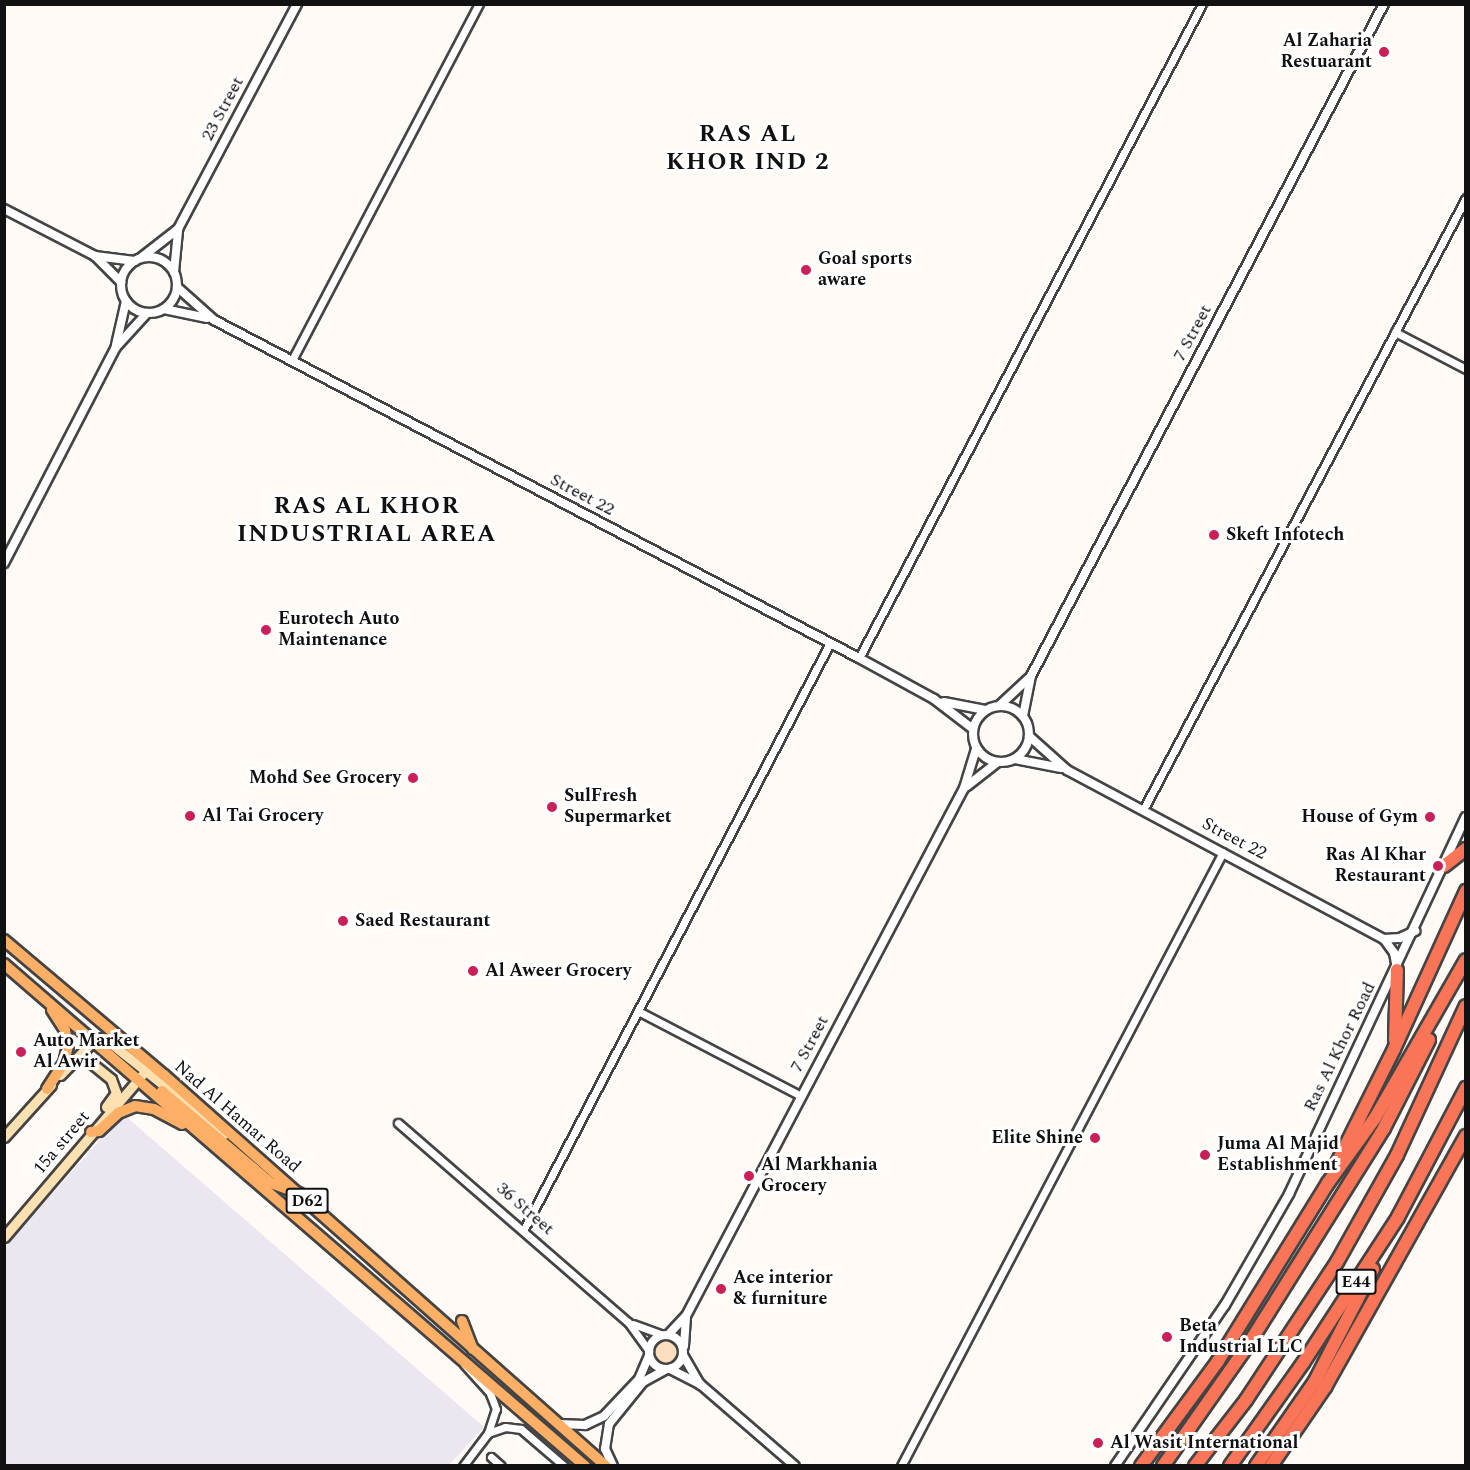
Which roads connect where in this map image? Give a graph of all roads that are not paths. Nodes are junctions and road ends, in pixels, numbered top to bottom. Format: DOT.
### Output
graph roads {
  1 [pos="297,4"];
  2 [pos="479,4"];
  3 [pos="1202,4"];
  4 [pos="1384,4"];
  5 [pos="1466,198"];
  6 [pos="4,209"];
  7 [pos="178,229"];
  8 [pos="95,256"];
  9 [pos="139,259"];
  10 [pos="174,272"];
  11 [pos="121,282"];
  12 [pos="177,287"];
  13 [pos="126,301"];
  14 [pos="164,309"];
  15 [pos="147,313"];
  16 [pos="214,320"];
  17 [pos="1395,332"];
  18 [pos="116,347"];
  19 [pos="292,360"];
  20 [pos="1466,369"];
  21 [pos="4,563"];
  22 [pos="830,643"];
  23 [pos="859,658"];
  24 [pos="1031,676"];
  25 [pos="934,699"];
  26 [pos="1000,705"];
  27 [pos="985,710"];
  28 [pos="1023,716"];
  29 [pos="973,729"];
  30 [pos="1029,736"];
  31 [pos="976,749"];
  32 [pos="1015,759"];
  33 [pos="998,762"];
  34 [pos="1067,770"];
  35 [pos="964,788"];
  36 [pos="1143,810"];
  37 [pos="1466,817"];
  38 [pos="1466,849"];
  39 [pos="1224,852"];
  40 [pos="1444,866"];
  41 [pos="1466,891"];
  42 [pos="1415,931"];
  43 [pos="1384,939"];
  44 [pos="4,940"];
  45 [pos="1466,960"];
  46 [pos="4,962"];
  47 [pos="1397,970"];
  48 [pos="1453,984"];
  49 [pos="40,996"];
  50 [pos="1466,1006"];
  51 [pos="638,1011"];
  52 [pos="105,1023"];
  53 [pos="95,1039"];
  54 [pos="1394,1049"];
  55 [pos="73,1061"];
  56 [pos="143,1069"];
  57 [pos="1466,1088"];
  58 [pos="47,1089"];
  59 [pos="156,1094"];
  60 [pos="801,1096"];
  61 [pos="398,1124"];
  62 [pos="91,1132"];
  63 [pos="202,1136"];
  64 [pos="1466,1136"];
  65 [pos="4,1137"];
  66 [pos="1328,1183"];
  67 [pos="299,1193"];
  68 [pos="1398,1217"];
  69 [pos="524,1229"];
  70 [pos="4,1238"];
  71 [pos="686,1316"];
  72 [pos="462,1321"];
  73 [pos="628,1322"];
  74 [pos="665,1335"];
  75 [pos="683,1351"];
  76 [pos="474,1352"];
  77 [pos="649,1353"];
  78 [pos="464,1363"];
  79 [pos="668,1369"];
  80 [pos="700,1384"];
  81 [pos="559,1424"];
  82 [pos="488,1433"];
  83 [pos="490,1457"];
  84 [pos="1145,1462"];
  85 [pos="463,1466"];
  86 [pos="501,1466"];
  87 [pos="564,1466"];
  88 [pos="585,1466"];
  89 [pos="606,1466"];
  90 [pos="613,1466"];
  91 [pos="795,1466"];
  92 [pos="901,1466"];
  93 [pos="1115,1466"];
  94 [pos="1162,1466"];
  95 [pos="1195,1466"];
  96 [pos="1230,1466"];
  97 [pos="1256,1466"];
  98 [pos="1271,1466"];
  1 -- 7 [label="street, 23 Street"];
  2 -- 19 [label="street"];
  3 -- 23 [label="street"];
  4 -- 24 [label="street, 7 Street"];
  5 -- 17 [label="street"];
  6 -- 8 [label="street"];
  7 -- 9 [label="street, 23 Street"];
  7 -- 10 [label="street, 23 Street"];
  8 -- 9 [label="street"];
  8 -- 11 [label="street"];
  9 -- 10 [label="street"];
  9 -- 11 [label="street"];
  10 -- 12 [label="street"];
  11 -- 13 [label="street"];
  12 -- 14 [label="street"];
  12 -- 16 [label="street, Street 22"];
  13 -- 15 [label="street"];
  13 -- 18 [label="street"];
  14 -- 15 [label="street"];
  14 -- 16 [label="street, Street 22"];
  15 -- 18 [label="street"];
  16 -- 19 [label="street, Street 22"];
  17 -- 20 [label="street"];
  17 -- 36 [label="street"];
  18 -- 21 [label="street"];
  19 -- 22 [label="street, Street 22"];
  22 -- 23 [label="street, Street 22"];
  22 -- 51 [label="street"];
  23 -- 25 [label="street, Street 22"];
  24 -- 26 [label="street, 7 Street"];
  24 -- 28 [label="street, 7 Street"];
  25 -- 27 [label="street, Street 22"];
  25 -- 29 [label="street, Street 22"];
  26 -- 27 [label="street"];
  26 -- 28 [label="street"];
  27 -- 29 [label="street"];
  28 -- 30 [label="street"];
  29 -- 31 [label="street"];
  30 -- 32 [label="street"];
  30 -- 34 [label="street, Street 22"];
  31 -- 33 [label="street"];
  31 -- 35 [label="street"];
  32 -- 33 [label="street"];
  32 -- 34 [label="street, Street 22"];
  33 -- 35 [label="street"];
  34 -- 36 [label="street, Street 22"];
  35 -- 60 [label="street, 7 Street"];
  36 -- 39 [label="street, Street 22"];
  37 -- 40 [label="street, Ras Al Khor Road"];
  38 -- 40 [label="highway"];
  39 -- 43 [label="street, Street 22"];
  39 -- 92 [label="street"];
  40 -- 42 [label="street, Ras Al Khor Road"];
  41 -- 54 [label="highway"];
  42 -- 43 [label="street"];
  42 -- 47 [label="street, Ras Al Khor Road"];
  43 -- 47 [label="street"];
  44 -- 52 [label="main road, Nad Al Hamar Road / D62"];
  45 -- 48 [label="highway"];
  46 -- 49 [label="main road, Nad Al Hamar Road / D62"];
  46 -- 52 [label="main road"];
  47 -- 54 [label="highway"];
  47 -- 93 [label="street, Ras Al Khor Road"];
  48 -- 66 [label="highway"];
  48 -- 94 [label="highway"];
  49 -- 53 [label="main road, Nad Al Hamar Road / D62"];
  49 -- 58 [label="main road"];
  50 -- 95 [label="highway, E44"];
  51 -- 60 [label="street"];
  51 -- 69 [label="street"];
  52 -- 56 [label="main road, Nad Al Hamar Road / D62"];
  53 -- 55 [label="main road"];
  53 -- 56 [label="main road, Nad Al Hamar Road / D62"];
  54 -- 66 [label="highway"];
  55 -- 58 [label="main road"];
  55 -- 62 [label="main road"];
  56 -- 59 [label="main road, Nad Al Hamar Road / D62"];
  56 -- 62 [label="main road, 15a street"];
  56 -- 67 [label="main road, Nad Al Hamar Road / D62"];
  57 -- 68 [label="highway, E44"];
  58 -- 65 [label="main road"];
  59 -- 63 [label="main road, Nad Al Hamar Road / D62"];
  59 -- 67 [label="main road"];
  60 -- 71 [label="street, 7 Street"];
  61 -- 69 [label="street, 36 Street"];
  62 -- 63 [label="main road"];
  62 -- 70 [label="main road, 15a street"];
  63 -- 78 [label="main road, Nad Al Hamar Road / D62"];
  64 -- 98 [label="highway"];
  66 -- 84 [label="highway"];
  67 -- 76 [label="main road, Nad Al Hamar Road / D62"];
  68 -- 96 [label="highway, E44"];
  68 -- 97 [label="highway"];
  69 -- 73 [label="street, 36 Street"];
  71 -- 74 [label="street, 7 Street"];
  71 -- 75 [label="street, 7 Street"];
  72 -- 76 [label="main road"];
  73 -- 74 [label="street, 36 Street"];
  73 -- 77 [label="street, 36 Street"];
  74 -- 75 [label="street"];
  74 -- 77 [label="street"];
  75 -- 79 [label="street"];
  75 -- 80 [label="street"];
  76 -- 81 [label="main road, Nad Al Hamar Road / D62"];
  77 -- 79 [label="street"];
  77 -- 81 [label="street"];
  78 -- 82 [label="street"];
  78 -- 88 [label="main road, Nad Al Hamar Road / D62"];
  79 -- 80 [label="street"];
  79 -- 90 [label="street"];
  80 -- 91 [label="street"];
  81 -- 89 [label="main road, Nad Al Hamar Road / D62"];
  82 -- 85 [label="street"];
  82 -- 87 [label="street"];
  83 -- 86 [label="street"];
}
